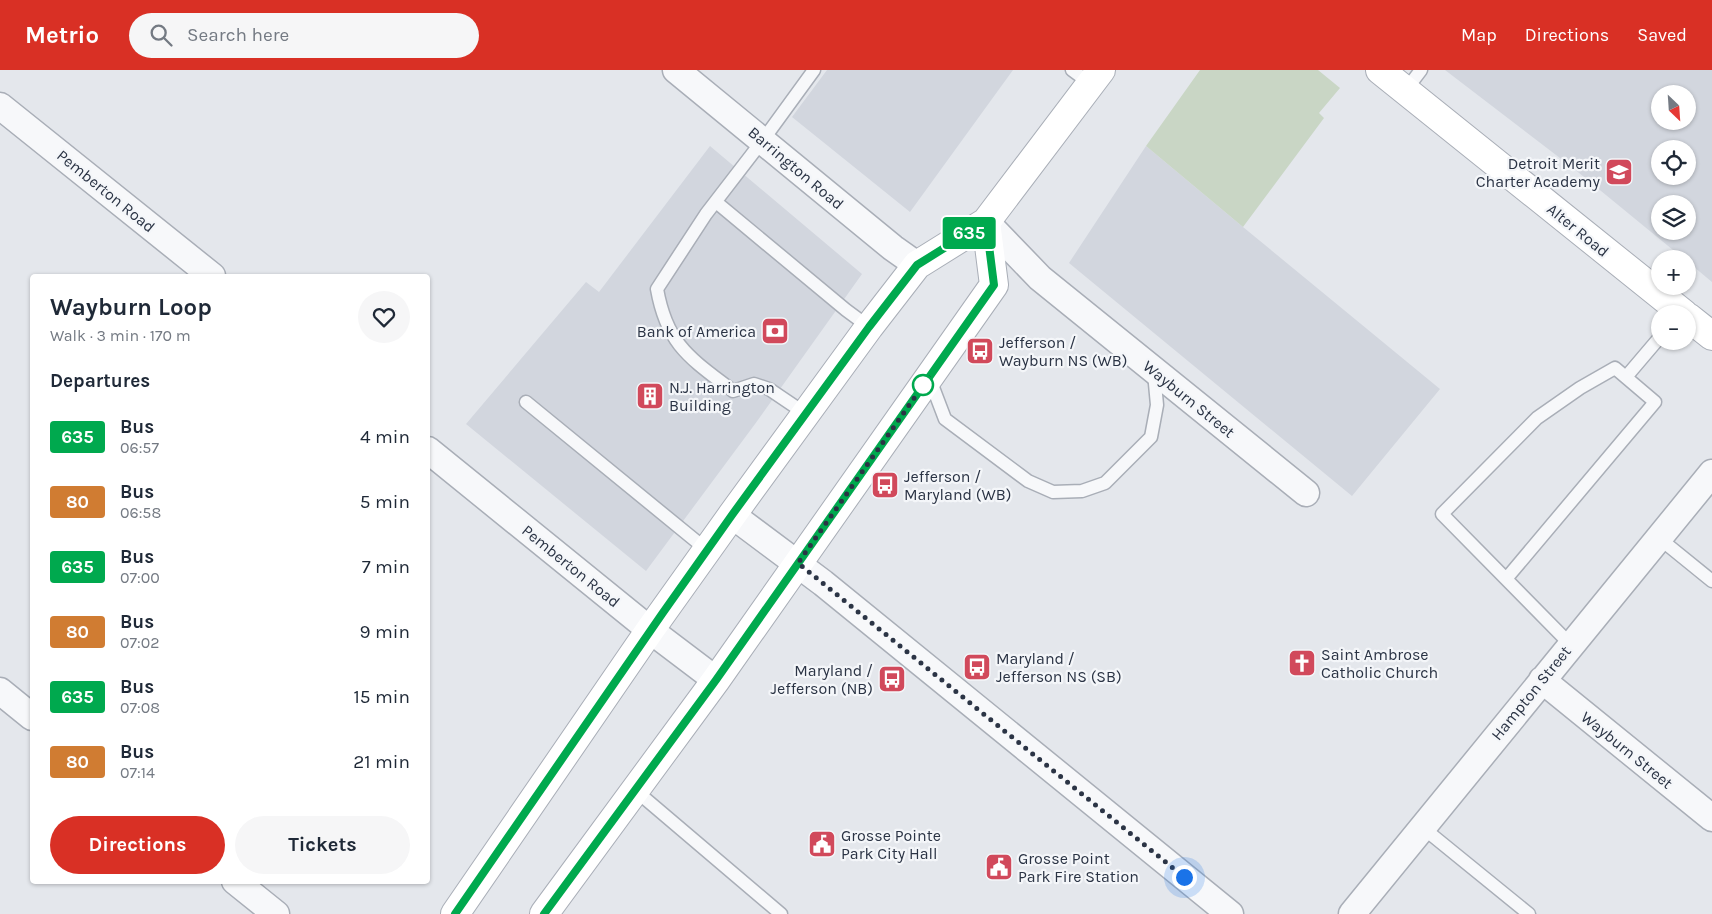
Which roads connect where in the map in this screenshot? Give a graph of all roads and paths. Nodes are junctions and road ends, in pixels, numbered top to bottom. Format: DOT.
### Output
graph roads {
  1 [pos="676,70"];
  2 [pos="814,70"];
  3 [pos="1380,70"];
  4 [pos="1088,75"];
  5 [pos="1413,80"];
  6 [pos="0,106"];
  7 [pos="763,140"];
  8 [pos="716,202"];
  9 [pos="986,222"];
  10 [pos="917,265"];
  11 [pos="210,274"];
  12 [pos="1673,305"];
  13 [pos="1696,324"];
  14 [pos="869,327"];
  15 [pos="1712,336"];
  16 [pos="1651,348"];
  17 [pos="1153,370"];
  18 [pos="929,377"];
  19 [pos="1626,377"];
  20 [pos="526,402"];
  21 [pos="806,414"];
  22 [pos="430,452"];
  23 [pos="1712,473"];
  24 [pos="1306,493"];
  25 [pos="732,515"];
  26 [pos="1659,538"];
  27 [pos="707,550"];
  28 [pos="798,563"];
  29 [pos="1506,579"];
  30 [pos="1712,581"];
  31 [pos="650,630"];
  32 [pos="1571,645"];
  33 [pos="716,680"];
  34 [pos="1542,680"];
  35 [pos="0,690"];
  36 [pos="30,715"];
  37 [pos="635,790"];
  38 [pos="1712,818"];
  39 [pos="1422,827"];
  40 [pos="239,884"];
  41 [pos="276,914"];
  42 [pos="455,914"];
  43 [pos="544,914"];
  44 [pos="780,914"];
  45 [pos="1230,914"];
  46 [pos="1352,914"];
  47 [pos="1529,914"];
  1 -- 7 [label="street, Barrington Road"];
  2 -- 7 [label="lane"];
  3 -- 5 [label="main road, Alter Road"];
  4 -- 9 [label="main road"];
  5 -- 12 [label="main road, Alter Road"];
  6 -- 11 [label="street, Pemberton Road"];
  7 -- 8 [label="lane"];
  7 -- 10 [label="street, Barrington Road"];
  8 -- 14 [label="lane"];
  8 -- 21 [label="lane"];
  9 -- 10 [label="main road"];
  9 -- 17 [label="street, Wayburn Street"];
  9 -- 18 [label="main road"];
  10 -- 14 [label="main road"];
  13 -- 15 [label="main road, Alter Road"];
  14 -- 21 [label="main road"];
  16 -- 19 [label="lane"];
  17 -- 18 [label="lane"];
  17 -- 24 [label="street, Wayburn Street"];
  18 -- 28 [label="main road"];
  19 -- 29 [label="lane"];
  19 -- 29 [label="lane"];
  20 -- 27 [label="lane"];
  21 -- 25 [label="main road"];
  22 -- 31 [label="street, Pemberton Road"];
  23 -- 26 [label="street, Hampton Street"];
  25 -- 27 [label="main road"];
  25 -- 28 [label="street"];
  26 -- 30 [label="lane"];
  26 -- 32 [label="street, Hampton Street"];
  27 -- 31 [label="main road"];
  28 -- 33 [label="main road"];
  28 -- 45 [label="street"];
  29 -- 32 [label="lane"];
  31 -- 33 [label="street, Pemberton Road"];
  31 -- 42 [label="main road"];
  32 -- 34 [label="street, Hampton Street"];
  33 -- 37 [label="main road"];
  34 -- 38 [label="street, Wayburn Street"];
  34 -- 39 [label="street, Hampton Street"];
  35 -- 36 [label="street"];
  37 -- 43 [label="main road"];
  37 -- 44 [label="lane"];
  39 -- 46 [label="street, Hampton Street"];
  39 -- 47 [label="lane"];
  40 -- 41 [label="street"];
}
